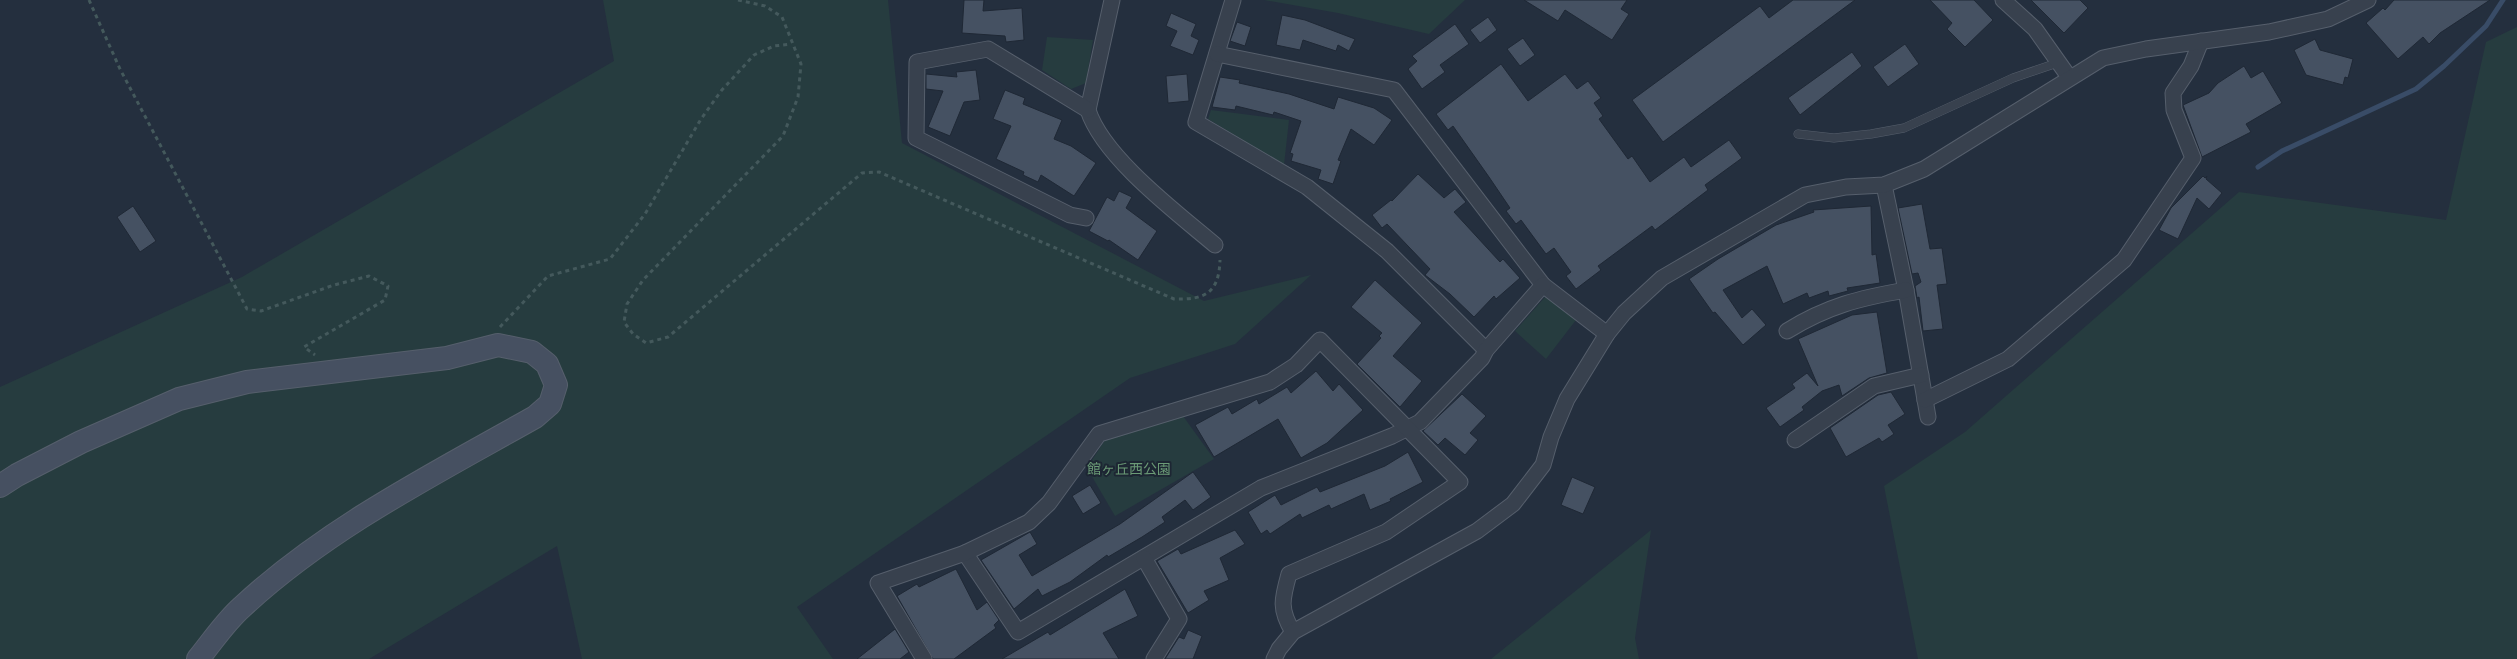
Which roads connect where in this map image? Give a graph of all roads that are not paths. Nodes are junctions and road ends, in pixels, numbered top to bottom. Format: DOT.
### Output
graph roads {
  1 [pos="1112,0"];
  2 [pos="1233,0"];
  3 [pos="2003,0"];
  4 [pos="2368,0"];
  5 [pos="2201,42"];
  6 [pos="1217,54"];
  7 [pos="2060,62"];
  8 [pos="2069,77"];
  9 [pos="1088,110"];
  10 [pos="1798,134"];
  11 [pos="1884,185"];
  12 [pos="1086,218"];
  13 [pos="1215,244"];
  14 [pos="1544,284"];
  15 [pos="1906,290"];
  16 [pos="1787,330"];
  17 [pos="1607,334"];
  18 [pos="1486,350"];
  19 [pos="1921,375"];
  20 [pos="1925,400"];
  21 [pos="1928,417"];
  22 [pos="1407,428"];
  23 [pos="1795,440"];
  24 [pos="0,486"];
  25 [pos="966,553"];
  26 [pos="1144,558"];
  27 [pos="1293,632"];
  28 [pos="198,659"];
  29 [pos="924,659"];
  30 [pos="1154,659"];
  31 [pos="1274,659"];
  1 -- 9 [label="street"];
  2 -- 6 [label="street"];
  3 -- 7 [label="street"];
  4 -- 5 [label="street"];
  5 -- 8 [label="street"];
  5 -- 20 [label="street"];
  6 -- 14 [label="street"];
  6 -- 18 [label="street"];
  7 -- 8 [label="street"];
  7 -- 10 [label="lane"];
  8 -- 11 [label="street"];
  9 -- 12 [label="street"];
  9 -- 13 [label="street"];
  11 -- 15 [label="street"];
  11 -- 17 [label="street"];
  14 -- 17 [label="street"];
  14 -- 18 [label="street"];
  15 -- 16 [label="street"];
  15 -- 19 [label="street"];
  17 -- 27 [label="street"];
  18 -- 22 [label="street"];
  19 -- 20 [label="street"];
  19 -- 23 [label="street"];
  20 -- 21 [label="street"];
  22 -- 25 [label="street"];
  22 -- 26 [label="street"];
  22 -- 27 [label="street"];
  24 -- 28 [label="street"];
  25 -- 26 [label="street"];
  25 -- 29 [label="street"];
  26 -- 30 [label="street"];
  27 -- 31 [label="street"];
}
